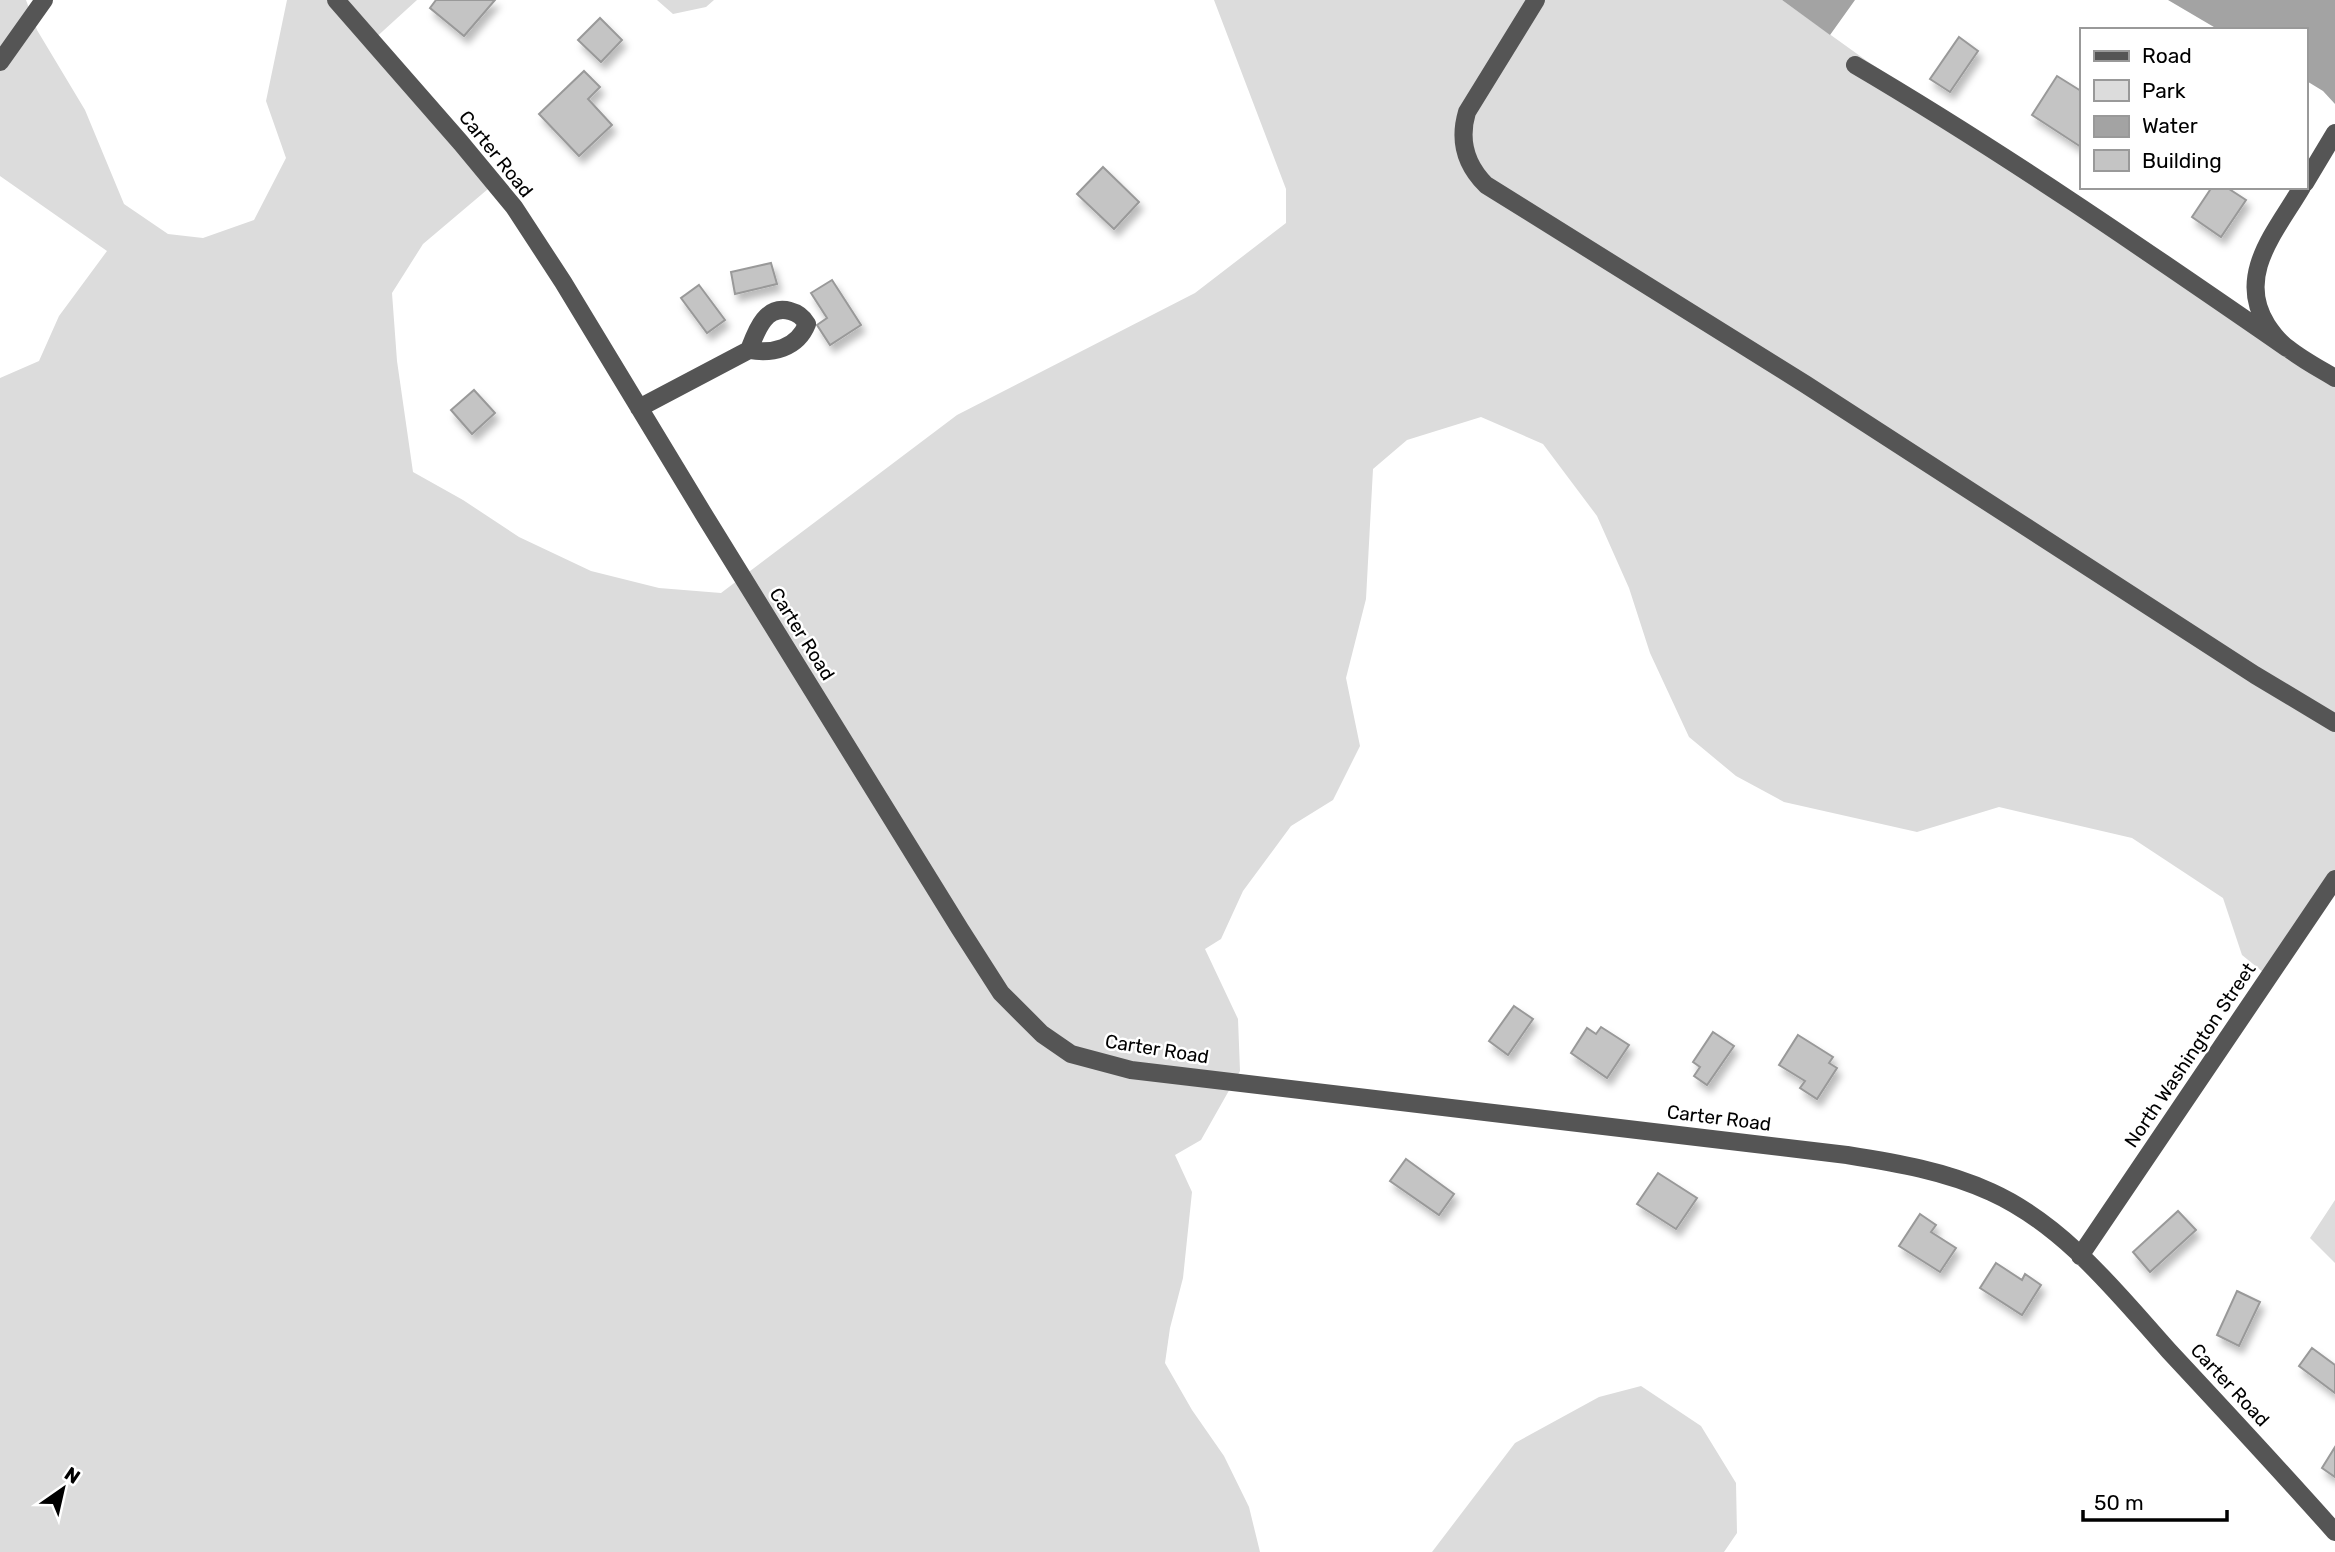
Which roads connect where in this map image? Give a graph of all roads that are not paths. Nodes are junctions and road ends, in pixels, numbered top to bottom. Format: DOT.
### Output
graph roads {
  1 [pos="44,0"];
  2 [pos="336,0"];
  3 [pos="1536,0"];
  4 [pos="0,62"];
  5 [pos="1855,65"];
  6 [pos="2335,133"];
  7 [pos="2307,180"];
  8 [pos="2301,189"];
  9 [pos="2287,348"];
  10 [pos="749,350"];
  11 [pos="2335,378"];
  12 [pos="639,408"];
  13 [pos="2335,723"];
  14 [pos="2335,878"];
  15 [pos="2080,1256"];
  16 [pos="2335,1532"];
  1 -- 4 [label="street"];
  2 -- 12 [label="street, Carter Road"];
  3 -- 13 [label="street"];
  5 -- 9 [label="street"];
  6 -- 7 [label="street"];
  8 -- 9 [label="street"];
  9 -- 11 [label="street"];
  10 -- 12 [label="street"];
  12 -- 15 [label="street, Carter Road"];
  14 -- 15 [label="street, North Washington Street"];
  15 -- 16 [label="street, Carter Road"];
}
